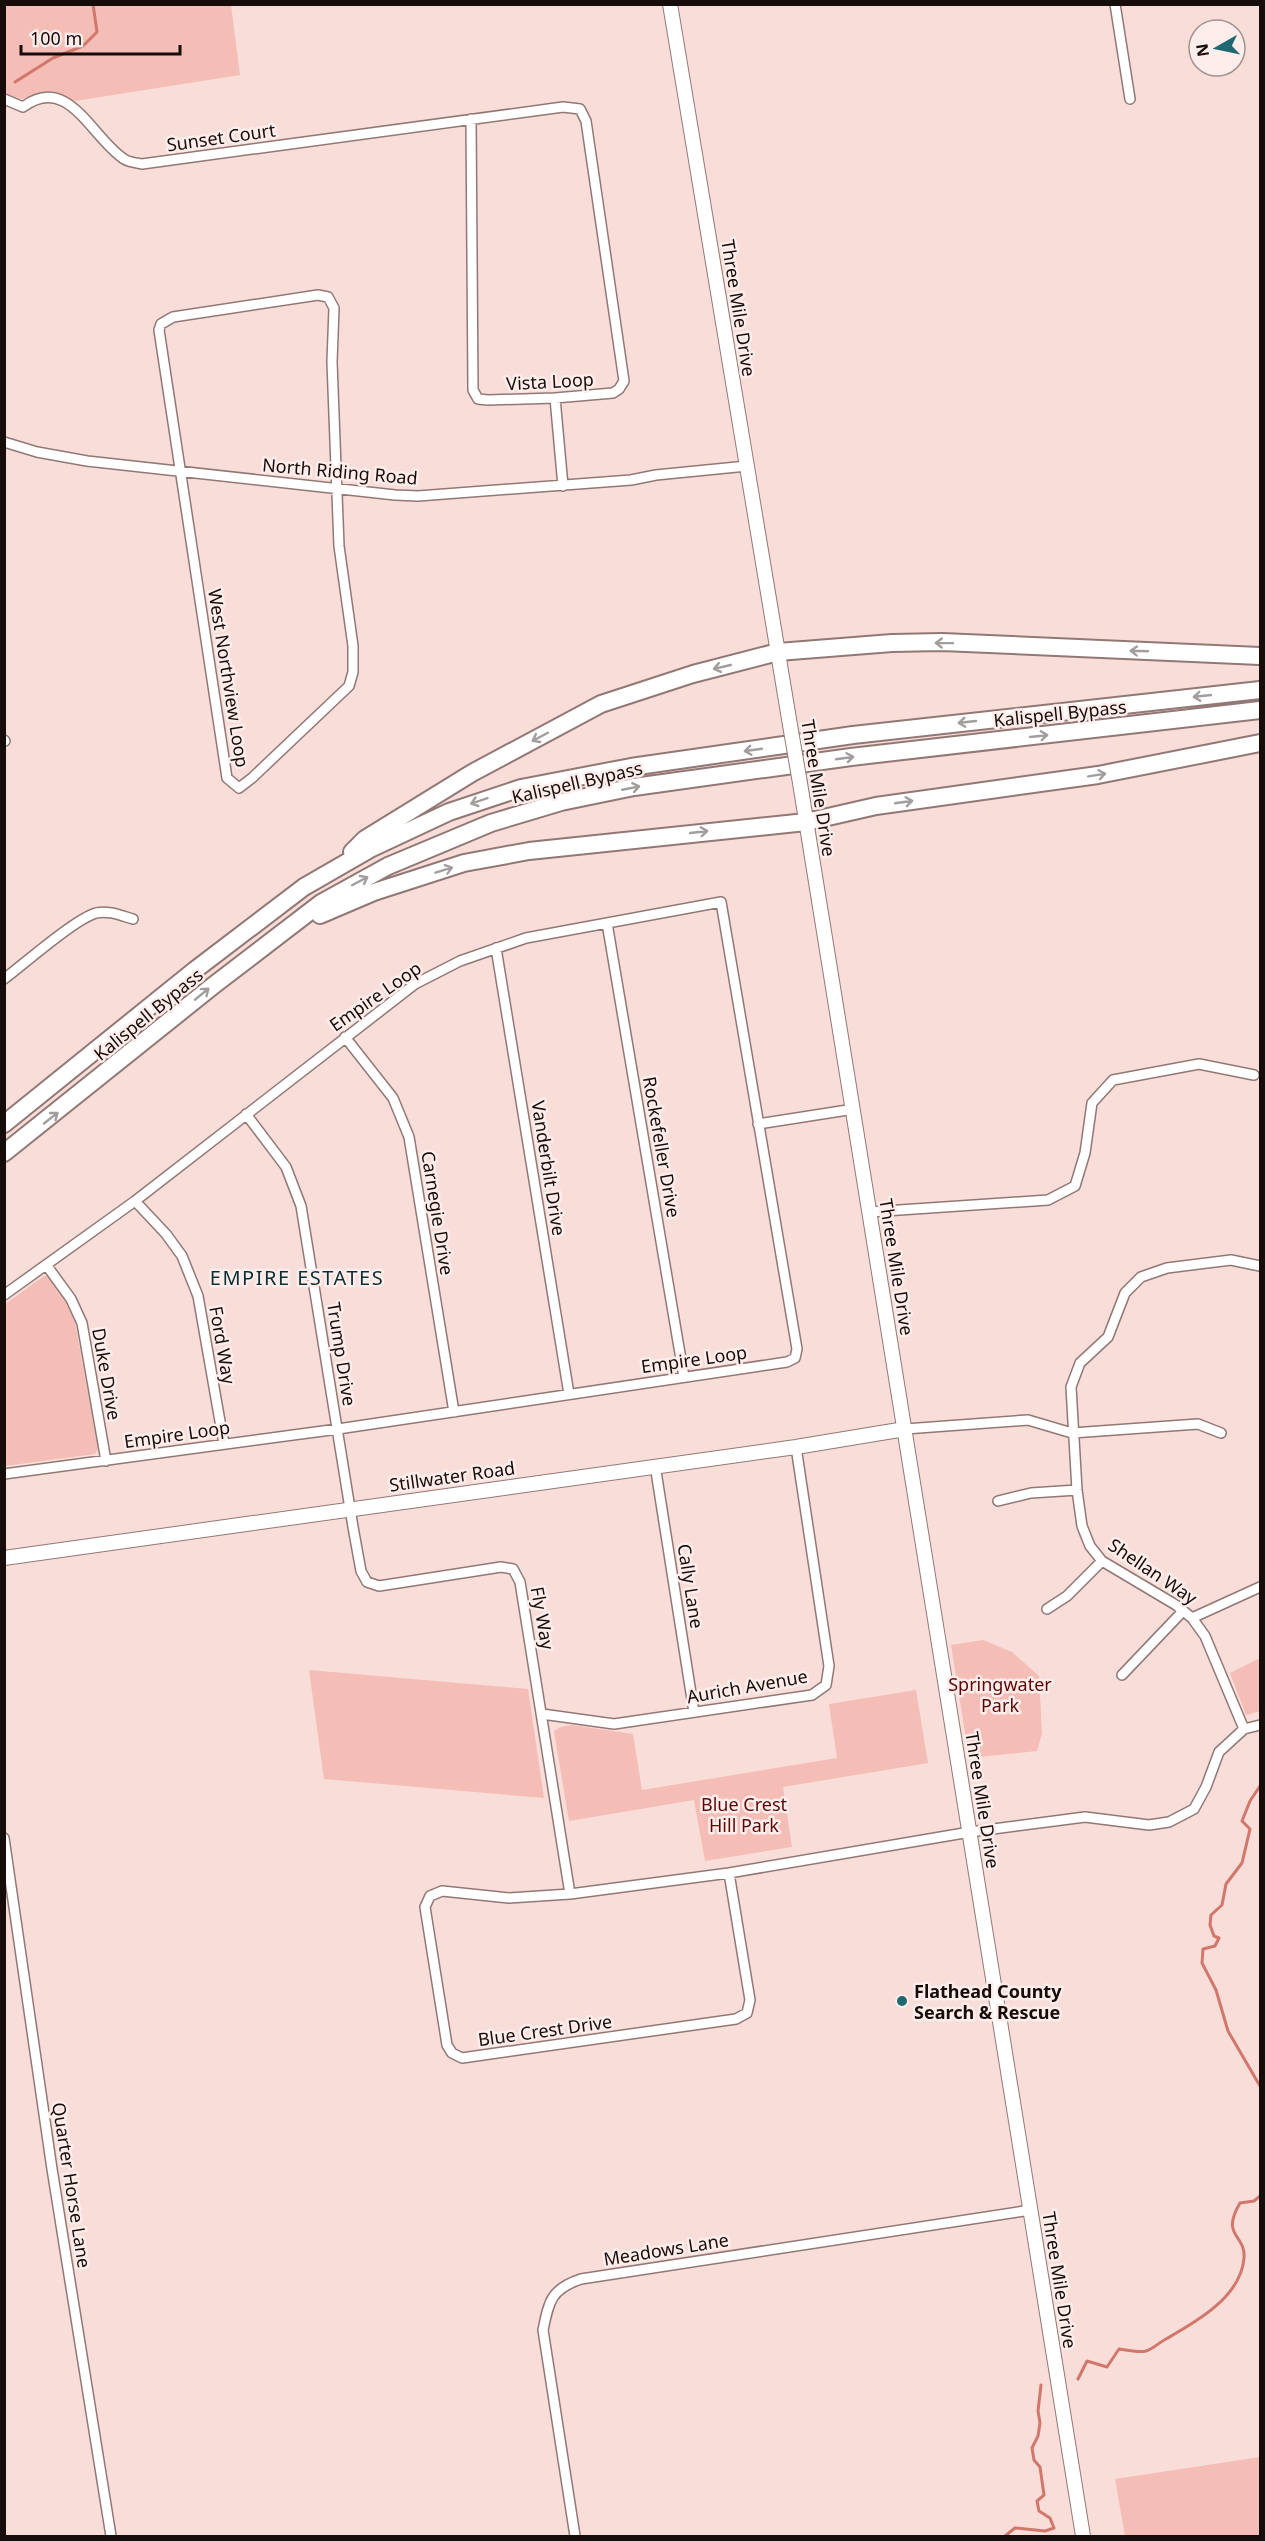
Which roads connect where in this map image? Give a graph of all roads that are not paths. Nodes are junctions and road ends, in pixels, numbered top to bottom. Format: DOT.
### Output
graph roads {
  1 [pos="670,4"];
  2 [pos="1115,4"];
  3 [pos="4,99"];
  4 [pos="1130,99"];
  5 [pos="471,119"];
  6 [pos="555,398"];
  7 [pos="4,442"];
  8 [pos="747,466"];
  9 [pos="180,472"];
  10 [pos="563,486"];
  11 [pos="336,489"];
  12 [pos="778,652"];
  13 [pos="1260,656"];
  14 [pos="1260,690"];
  15 [pos="1260,710"];
  16 [pos="1260,743"];
  17 [pos="806,822"];
  18 [pos="334,869"];
  19 [pos="133,919"];
  20 [pos="607,923"];
  21 [pos="291,927"];
  22 [pos="496,948"];
  23 [pos="4,979"];
  24 [pos="345,1037"];
  25 [pos="1254,1075"];
  26 [pos="854,1108"];
  27 [pos="246,1114"];
  28 [pos="4,1124"];
  29 [pos="758,1124"];
  30 [pos="4,1153"];
  31 [pos="135,1201"];
  32 [pos="870,1212"];
  33 [pos="47,1266"];
  34 [pos="1260,1266"];
  35 [pos="4,1295"];
  36 [pos="684,1377"];
  37 [pos="569,1394"];
  38 [pos="454,1412"];
  39 [pos="338,1429"];
  40 [pos="905,1429"];
  41 [pos="1072,1433"];
  42 [pos="1221,1434"];
  43 [pos="224,1444"];
  44 [pos="796,1447"];
  45 [pos="106,1461"];
  46 [pos="655,1466"];
  47 [pos="4,1474"];
  48 [pos="1077,1490"];
  49 [pos="998,1501"];
  50 [pos="350,1508"];
  51 [pos="4,1558"];
  52 [pos="1102,1561"];
  53 [pos="1260,1587"];
  54 [pos="1047,1609"];
  55 [pos="1183,1611"];
  56 [pos="1192,1618"];
  57 [pos="1122,1675"];
  58 [pos="694,1712"];
  59 [pos="542,1714"];
  60 [pos="1260,1725"];
  61 [pos="1244,1729"];
  62 [pos="970,1832"];
  63 [pos="4,1839"];
  64 [pos="729,1873"];
  65 [pos="570,1894"];
  66 [pos="1031,2210"];
  67 [pos="111,2536"];
  68 [pos="575,2536"];
  69 [pos="1083,2536"];
  1 -- 8 [label="main road, Three Mile Drive"];
  2 -- 4 [label="street"];
  3 -- 5 [label="street, Sunset Court"];
  5 -- 6 [label="street, Vista Loop"];
  5 -- 6 [label="street, Vista Loop"];
  6 -- 10 [label="street"];
  7 -- 9 [label="street, North Riding Road"];
  8 -- 10 [label="street, North Riding Road"];
  8 -- 12 [label="main road, Three Mile Drive"];
  9 -- 11 [label="street, North Riding Road"];
  9 -- 11 [label="street"];
  9 -- 11 [label="street, West Northview Loop"];
  10 -- 11 [label="street, North Riding Road"];
  13 -- 12 [label="highway, one-way"];
  12 -- 17 [label="main road, Three Mile Drive, bridge"];
  12 -- 18 [label="highway, one-way"];
  14 -- 18 [label="highway, Kalispell Bypass, one-way"];
  21 -- 15 [label="highway, Kalispell Bypass, one-way"];
  17 -- 16 [label="highway, one-way"];
  21 -- 17 [label="highway, one-way"];
  17 -- 26 [label="main road, Three Mile Drive"];
  18 -- 28 [label="highway, Kalispell Bypass"];
  19 -- 23 [label="street"];
  20 -- 22 [label="street, Empire Loop"];
  20 -- 29 [label="street, Empire Loop"];
  20 -- 36 [label="street, Rockefeller Drive"];
  30 -- 21 [label="highway, Kalispell Bypass, one-way"];
  22 -- 24 [label="street, Empire Loop"];
  22 -- 37 [label="street, Vanderbilt Drive"];
  24 -- 27 [label="street, Empire Loop"];
  24 -- 38 [label="street, Carnegie Drive"];
  25 -- 32 [label="street"];
  26 -- 29 [label="street"];
  26 -- 32 [label="main road, Three Mile Drive"];
  27 -- 31 [label="street, Empire Loop"];
  27 -- 39 [label="street, Trump Drive"];
  29 -- 36 [label="street, Empire Loop"];
  31 -- 33 [label="street, Empire Loop"];
  31 -- 43 [label="street, Ford Way"];
  32 -- 40 [label="main road, Three Mile Drive"];
  33 -- 35 [label="street, Empire Loop"];
  33 -- 45 [label="street, Duke Drive"];
  34 -- 41 [label="street, Shellan Way"];
  36 -- 37 [label="street, Empire Loop"];
  37 -- 38 [label="street, Empire Loop"];
  38 -- 39 [label="street, Empire Loop"];
  39 -- 43 [label="street, Empire Loop"];
  39 -- 50 [label="street, Trump Drive"];
  40 -- 41 [label="street"];
  40 -- 44 [label="main road, Stillwater Road"];
  40 -- 62 [label="main road, Three Mile Drive"];
  41 -- 42 [label="street"];
  41 -- 48 [label="street, Shellan Way"];
  43 -- 45 [label="street, Empire Loop"];
  44 -- 46 [label="main road, Stillwater Road"];
  44 -- 58 [label="street, Aurich Avenue"];
  45 -- 47 [label="street, Empire Loop"];
  46 -- 50 [label="main road, Stillwater Road"];
  46 -- 58 [label="street, Cally Lane"];
  48 -- 49 [label="street"];
  48 -- 52 [label="street, Shellan Way"];
  50 -- 51 [label="main road, Stillwater Road"];
  50 -- 59 [label="street, Fly Way"];
  52 -- 54 [label="street"];
  52 -- 55 [label="street, Shellan Way"];
  53 -- 56 [label="street"];
  55 -- 56 [label="street, Shellan Way"];
  55 -- 57 [label="street"];
  56 -- 61 [label="street, Shellan Way"];
  58 -- 59 [label="street, Aurich Avenue"];
  59 -- 65 [label="street, Fly Way"];
  60 -- 61 [label="street"];
  61 -- 62 [label="street, Blue Crest Drive"];
  62 -- 64 [label="street, Blue Crest Drive"];
  62 -- 66 [label="main road, Three Mile Drive"];
  63 -- 67 [label="street, Quarter Horse Lane"];
  64 -- 65 [label="street, Blue Crest Drive"];
  64 -- 65 [label="street, Blue Crest Drive"];
  66 -- 68 [label="street, Meadows Lane"];
  66 -- 69 [label="main road, Three Mile Drive"];
}
